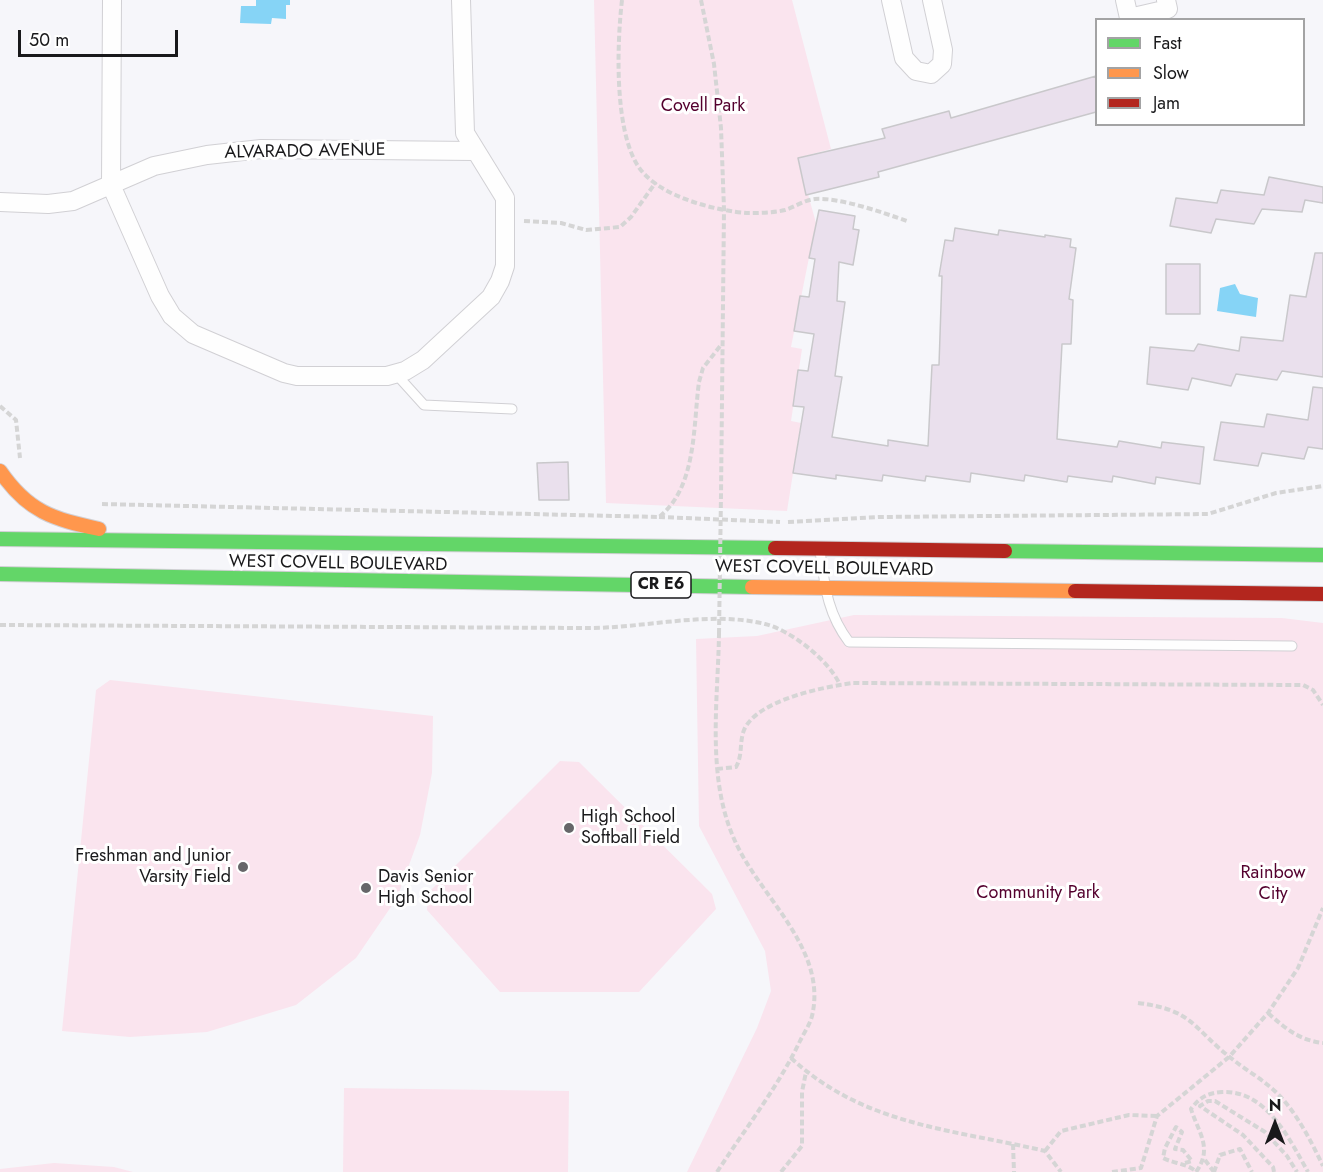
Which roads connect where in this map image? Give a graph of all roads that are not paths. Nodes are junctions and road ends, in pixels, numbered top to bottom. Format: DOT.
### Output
graph roads {
  1 [pos="112,0"];
  2 [pos="461,0"];
  3 [pos="891,0"];
  4 [pos="932,0"];
  5 [pos="1125,0"];
  6 [pos="1166,0"];
  7 [pos="475,151"];
  8 [pos="111,185"];
  9 [pos="0,202"];
  10 [pos="396,374"];
  11 [pos="512,409"];
  12 [pos="0,471"];
  13 [pos="0,539"];
  14 [pos="153,541"];
  15 [pos="820,550"];
  16 [pos="1323,555"];
  17 [pos="0,574"];
  18 [pos="825,586"];
  19 [pos="1323,594"];
  20 [pos="1292,645"];
  1 -- 8 [label="street"];
  2 -- 7 [label="street"];
  3 -- 4 [label="street"];
  5 -- 6 [label="street"];
  7 -- 8 [label="street, ALVARADO AVENUE"];
  7 -- 10 [label="street"];
  8 -- 9 [label="street, ALVARADO AVENUE"];
  8 -- 10 [label="street"];
  10 -- 11 [label="lane"];
  12 -- 14 [label="main road"];
  13 -- 14 [label="main road, WEST COVELL BOULEVARD / CR E6"];
  14 -- 15 [label="main road, WEST COVELL BOULEVARD / CR E6"];
  15 -- 16 [label="main road, WEST COVELL BOULEVARD / CR E6"];
  15 -- 18 [label="lane"];
  17 -- 18 [label="main road, WEST COVELL BOULEVARD / CR E6"];
  18 -- 19 [label="main road, WEST COVELL BOULEVARD / CR E6"];
  18 -- 20 [label="lane"];
}
